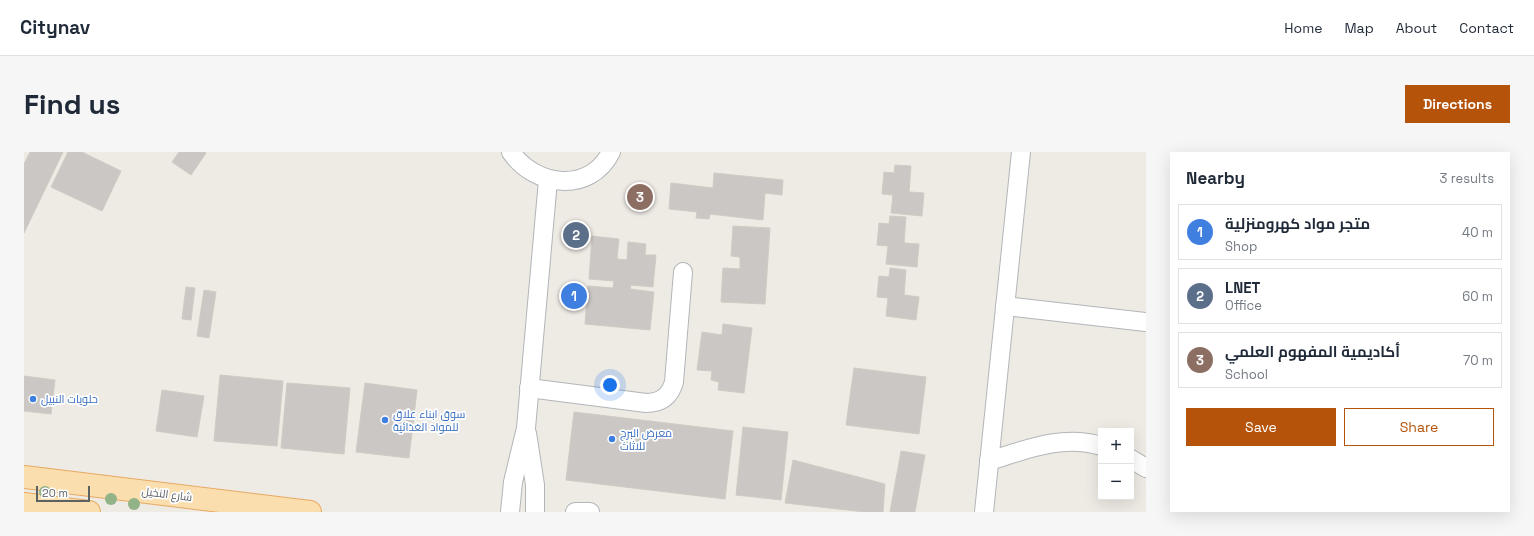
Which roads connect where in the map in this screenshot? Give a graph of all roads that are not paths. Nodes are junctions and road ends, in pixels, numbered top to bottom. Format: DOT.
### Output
graph roads {
  1 [pos="511,152"];
  2 [pos="612,152"];
  3 [pos="1021,152"];
  4 [pos="548,180"];
  5 [pos="683,272"];
  6 [pos="1005,306"];
  7 [pos="1146,322"];
  8 [pos="529,388"];
  9 [pos="526,428"];
  10 [pos="1098,445"];
  11 [pos="989,461"];
  12 [pos="1134,461"];
  13 [pos="1146,468"];
  14 [pos="24,477"];
  15 [pos="24,504"];
  16 [pos="89,512"];
  17 [pos="310,512"];
  18 [pos="510,512"];
  19 [pos="535,512"];
  20 [pos="575,512"];
  21 [pos="590,512"];
  22 [pos="984,512"];
  1 -- 4 [label="street"];
  2 -- 4 [label="street"];
  3 -- 6 [label="street"];
  4 -- 8 [label="street"];
  5 -- 8 [label="street"];
  6 -- 7 [label="street"];
  6 -- 11 [label="street"];
  8 -- 9 [label="street"];
  9 -- 18 [label="street"];
  9 -- 19 [label="street"];
  10 -- 11 [label="street"];
  11 -- 22 [label="street"];
  12 -- 13 [label="street"];
  14 -- 17 [label="main road, شارع النخيل"];
  15 -- 16 [label="main road"];
  20 -- 21 [label="street"];
}
